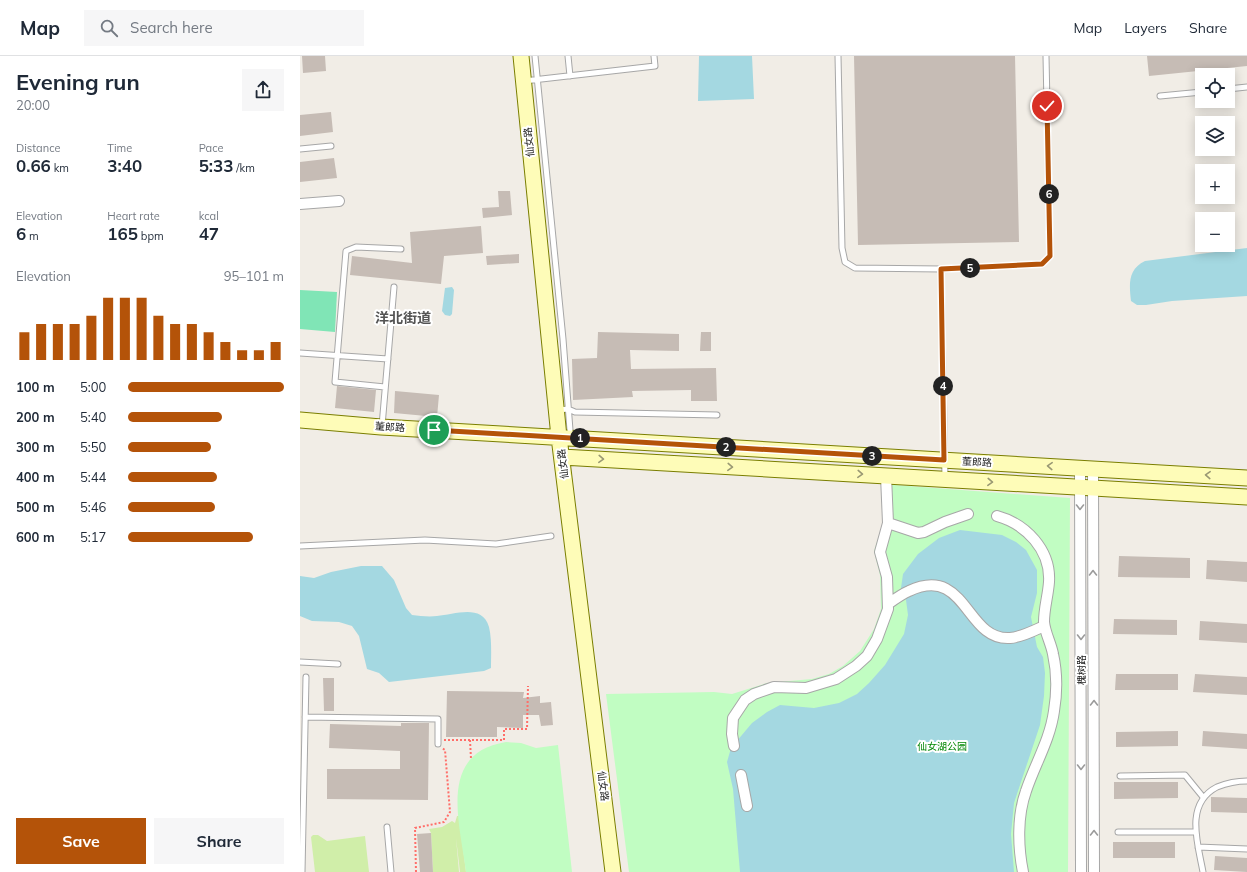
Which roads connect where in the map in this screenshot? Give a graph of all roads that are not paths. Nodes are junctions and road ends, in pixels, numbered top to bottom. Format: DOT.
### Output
graph roads {
  1 [pos="521,56"];
  2 [pos="535,56"];
  3 [pos="568,56"];
  4 [pos="654,56"];
  5 [pos="838,56"];
  6 [pos="1046,56"];
  7 [pos="570,76"];
  8 [pos="530,80"];
  9 [pos="1247,87"];
  10 [pos="1235,88"];
  11 [pos="1195,93"];
  12 [pos="1160,96"];
  13 [pos="331,146"];
  14 [pos="300,149"];
  15 [pos="339,201"];
  16 [pos="300,204"];
  17 [pos="401,249"];
  18 [pos="941,269"];
  19 [pos="394,287"];
  20 [pos="300,353"];
  21 [pos="337,356"];
  22 [pos="388,358"];
  23 [pos="385,387"];
  24 [pos="563,410"];
  25 [pos="717,415"];
  26 [pos="300,420"];
  27 [pos="382,427"];
  28 [pos="565,433"];
  29 [pos="562,457"];
  30 [pos="944,460"];
  31 [pos="1086,468"];
  32 [pos="886,476"];
  33 [pos="1247,478"];
  34 [pos="945,479"];
  35 [pos="1087,488"];
  36 [pos="1247,497"];
  37 [pos="968,514"];
  38 [pos="997,516"];
  39 [pos="888,523"];
  40 [pos="551,536"];
  41 [pos="300,546"];
  42 [pos="888,604"];
  43 [pos="1040,628"];
  44 [pos="300,662"];
  45 [pos="338,664"];
  46 [pos="306,677"];
  47 [pos="305,717"];
  48 [pos="303,724"];
  49 [pos="438,742"];
  50 [pos="733,745"];
  51 [pos="741,775"];
  52 [pos="1120,776"];
  53 [pos="1247,781"];
  54 [pos="1203,797"];
  55 [pos="747,806"];
  56 [pos="387,827"];
  57 [pos="1118,832"];
  58 [pos="1196,832"];
  59 [pos="1198,847"];
  60 [pos="1247,849"];
  61 [pos="302,872"];
  62 [pos="391,872"];
  63 [pos="613,872"];
  64 [pos="1024,872"];
  65 [pos="1081,872"];
  66 [pos="1094,872"];
  67 [pos="1203,872"];
  1 -- 8 [label="street, 仙女路"];
  2 -- 8 [label="lane"];
  3 -- 7 [label="lane"];
  4 -- 7 [label="lane"];
  5 -- 18 [label="lane"];
  6 -- 18 [label="lane"];
  7 -- 8 [label="lane"];
  8 -- 24 [label="street, 仙女路"];
  9 -- 10 [label="lane"];
  11 -- 12 [label="lane"];
  13 -- 14 [label="lane"];
  15 -- 16 [label="street"];
  17 -- 21 [label="lane"];
  18 -- 30 [label="lane"];
  19 -- 22 [label="lane"];
  20 -- 21 [label="lane"];
  21 -- 22 [label="lane"];
  21 -- 23 [label="lane"];
  22 -- 23 [label="lane"];
  23 -- 27 [label="lane"];
  24 -- 25 [label="lane"];
  24 -- 28 [label="street, 仙女路"];
  26 -- 27 [label="street, 董郎路"];
  27 -- 28 [label="street, 董郎路"];
  28 -- 29 [label="street, 仙女路"];
  28 -- 30 [label="street, 董郎路"];
  29 -- 32 [label="street, 董郎路, one-way"];
  29 -- 63 [label="street, 仙女路"];
  31 -- 30 [label="street, 董郎路, one-way"];
  30 -- 34 [label="lane"];
  33 -- 31 [label="street, 董郎路, one-way"];
  31 -- 35 [label="street, 槐树路"];
  32 -- 34 [label="street, 董郎路"];
  32 -- 39 [label="street"];
  34 -- 35 [label="street, 董郎路, one-way"];
  35 -- 36 [label="street, 董郎路"];
  35 -- 65 [label="street, 槐树路, one-way"];
  66 -- 35 [label="street, 槐树路, one-way"];
  37 -- 39 [label="street"];
  38 -- 43 [label="street"];
  39 -- 42 [label="street"];
  40 -- 41 [label="lane"];
  42 -- 43 [label="street"];
  42 -- 50 [label="street"];
  43 -- 64 [label="street"];
  44 -- 45 [label="lane"];
  46 -- 47 [label="lane"];
  47 -- 48 [label="lane"];
  47 -- 49 [label="lane"];
  48 -- 61 [label="lane"];
  51 -- 55 [label="street"];
  52 -- 54 [label="lane"];
  53 -- 54 [label="lane"];
  54 -- 58 [label="lane"];
  56 -- 62 [label="lane"];
  57 -- 58 [label="lane"];
  58 -- 59 [label="lane"];
  59 -- 60 [label="lane"];
  59 -- 67 [label="lane"];
}
